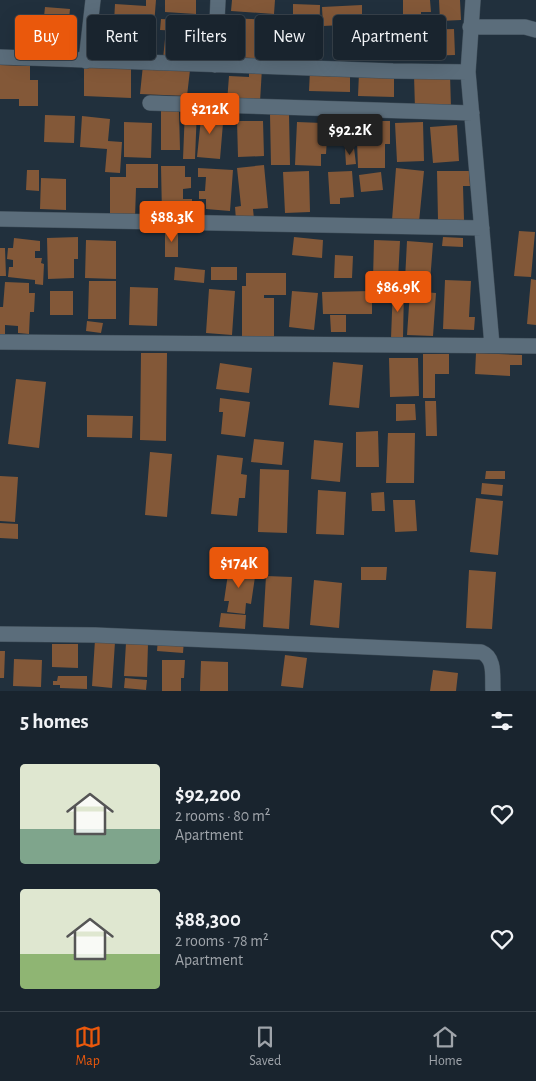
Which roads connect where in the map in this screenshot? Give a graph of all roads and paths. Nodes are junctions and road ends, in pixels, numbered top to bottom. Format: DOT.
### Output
graph roads {
  1 [pos="93,0"];
  2 [pos="218,0"];
  3 [pos="473,0"];
  4 [pos="470,27"];
  5 [pos="536,30"];
  6 [pos="0,57"];
  7 [pos="86,61"];
  8 [pos="215,65"];
  9 [pos="468,72"];
  10 [pos="150,103"];
  11 [pos="472,113"];
  12 [pos="0,219"];
  13 [pos="482,228"];
  14 [pos="0,342"];
  15 [pos="492,345"];
  16 [pos="536,346"];
  17 [pos="0,634"];
  18 [pos="493,691"];
  1 -- 7 [label="street"];
  2 -- 8 [label="street"];
  3 -- 4 [label="street"];
  4 -- 5 [label="street"];
  4 -- 9 [label="street"];
  6 -- 7 [label="street"];
  7 -- 8 [label="street"];
  8 -- 9 [label="street"];
  9 -- 11 [label="street"];
  10 -- 11 [label="street"];
  11 -- 13 [label="street"];
  12 -- 13 [label="street"];
  13 -- 15 [label="street"];
  14 -- 15 [label="street"];
  15 -- 16 [label="street"];
  17 -- 18 [label="street"];
}
